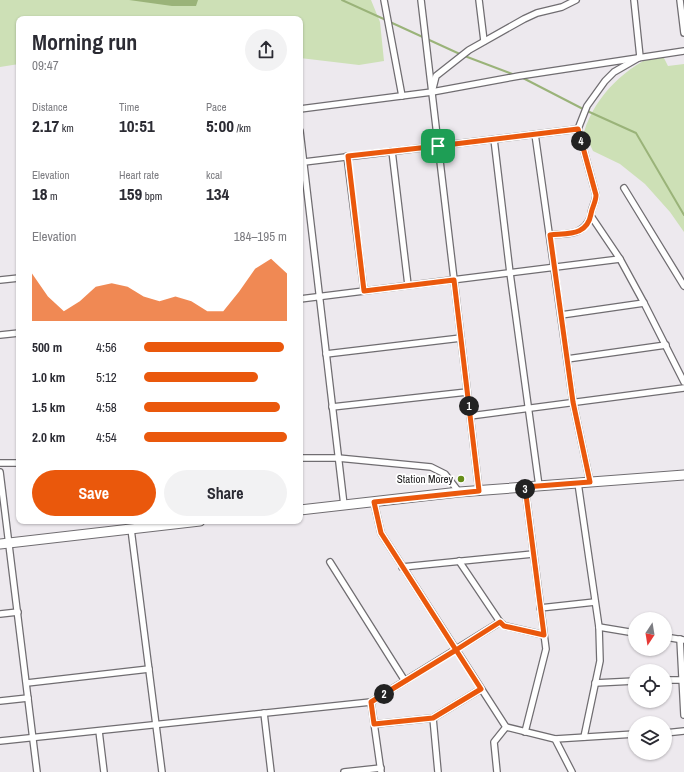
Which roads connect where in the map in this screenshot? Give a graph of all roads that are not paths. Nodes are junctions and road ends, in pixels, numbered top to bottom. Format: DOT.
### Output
graph roads {
  1 [pos="384,0"];
  2 [pos="421,0"];
  3 [pos="479,0"];
  4 [pos="576,0"];
  5 [pos="634,0"];
  6 [pos="680,0"];
  7 [pos="684,33"];
  8 [pos="484,41"];
  9 [pos="684,51"];
  10 [pos="640,57"];
  11 [pos="432,92"];
  12 [pos="402,96"];
  13 [pos="303,108"];
  14 [pos="578,129"];
  15 [pos="535,134"];
  16 [pos="494,139"];
  17 [pos="438,146"];
  18 [pos="392,151"];
  19 [pos="303,154"];
  20 [pos="348,156"];
  21 [pos="304,162"];
  22 [pos="624,188"];
  23 [pos="591,216"];
  24 [pos="550,235"];
  25 [pos="620,259"];
  26 [pos="554,267"];
  27 [pos="510,273"];
  28 [pos="16,278"];
  29 [pos="0,280"];
  30 [pos="454,280"];
  31 [pos="408,285"];
  32 [pos="684,286"];
  33 [pos="364,291"];
  34 [pos="320,296"];
  35 [pos="303,299"];
  36 [pos="644,303"];
  37 [pos="561,315"];
  38 [pos="16,333"];
  39 [pos="0,335"];
  40 [pos="461,338"];
  41 [pos="666,346"];
  42 [pos="326,354"];
  43 [pos="567,359"];
  44 [pos="684,382"];
  45 [pos="684,388"];
  46 [pos="467,392"];
  47 [pos="573,402"];
  48 [pos="332,407"];
  49 [pos="527,408"];
  50 [pos="470,416"];
  51 [pos="303,458"];
  52 [pos="338,458"];
  53 [pos="0,463"];
  54 [pos="16,463"];
  55 [pos="0,472"];
  56 [pos="684,475"];
  57 [pos="590,482"];
  58 [pos="578,483"];
  59 [pos="539,486"];
  60 [pos="525,487"];
  61 [pos="479,491"];
  62 [pos="459,492"];
  63 [pos="374,502"];
  64 [pos="344,505"];
  65 [pos="303,510"];
  66 [pos="160,524"];
  67 [pos="131,529"];
  68 [pos="10,543"];
  69 [pos="0,544"];
  70 [pos="533,554"];
  71 [pos="459,561"];
  72 [pos="330,562"];
  73 [pos="402,567"];
  74 [pos="595,602"];
  75 [pos="540,608"];
  76 [pos="18,612"];
  77 [pos="0,614"];
  78 [pos="500,622"];
  79 [pos="599,627"];
  80 [pos="628,632"];
  81 [pos="544,635"];
  82 [pos="672,638"];
  83 [pos="682,640"];
  84 [pos="456,650"];
  85 [pos="149,669"];
  86 [pos="672,680"];
  87 [pos="682,680"];
  88 [pos="405,681"];
  89 [pos="628,682"];
  90 [pos="27,683"];
  91 [pos="595,683"];
  92 [pos="481,689"];
  93 [pos="28,698"];
  94 [pos="0,701"];
  95 [pos="371,702"];
  96 [pos="264,713"];
  97 [pos="684,715"];
  98 [pos="433,718"];
  99 [pos="374,724"];
  100 [pos="156,725"];
  101 [pos="506,727"];
  102 [pos="99,731"];
  103 [pos="684,731"];
  104 [pos="525,732"];
  105 [pos="672,732"];
  106 [pos="628,734"];
  107 [pos="584,737"];
  108 [pos="33,738"];
  109 [pos="555,739"];
  110 [pos="0,741"];
  111 [pos="381,770"];
  112 [pos="37,772"];
  113 [pos="104,772"];
  114 [pos="162,772"];
  115 [pos="272,772"];
  116 [pos="344,772"];
  117 [pos="438,772"];
  118 [pos="497,772"];
  119 [pos="572,772"];
  1 -- 12 [label="street"];
  2 -- 11 [label="street"];
  3 -- 8 [label="street"];
  4 -- 8 [label="street"];
  5 -- 10 [label="street"];
  6 -- 7 [label="street"];
  8 -- 11 [label="street"];
  9 -- 10 [label="street"];
  10 -- 11 [label="street"];
  10 -- 14 [label="street"];
  11 -- 12 [label="street"];
  11 -- 17 [label="street"];
  12 -- 13 [label="street"];
  14 -- 15 [label="street"];
  14 -- 23 [label="street"];
  15 -- 16 [label="street"];
  15 -- 24 [label="street"];
  16 -- 17 [label="street"];
  16 -- 27 [label="street"];
  17 -- 18 [label="street"];
  17 -- 30 [label="street"];
  18 -- 20 [label="street"];
  18 -- 31 [label="street"];
  19 -- 21 [label="street"];
  20 -- 21 [label="street"];
  20 -- 33 [label="street"];
  21 -- 34 [label="street"];
  22 -- 32 [label="street"];
  23 -- 24 [label="street"];
  23 -- 25 [label="street"];
  24 -- 26 [label="street"];
  25 -- 26 [label="street"];
  25 -- 36 [label="street"];
  26 -- 27 [label="street"];
  26 -- 37 [label="street"];
  27 -- 30 [label="street"];
  27 -- 49 [label="street"];
  28 -- 29 [label="street"];
  30 -- 31 [label="street"];
  30 -- 40 [label="street"];
  31 -- 33 [label="street"];
  33 -- 34 [label="street"];
  34 -- 35 [label="street"];
  34 -- 42 [label="street"];
  36 -- 37 [label="street"];
  36 -- 41 [label="street"];
  37 -- 43 [label="street"];
  38 -- 39 [label="street"];
  40 -- 42 [label="street"];
  40 -- 46 [label="street"];
  41 -- 43 [label="street"];
  41 -- 44 [label="street"];
  42 -- 48 [label="street"];
  43 -- 47 [label="street"];
  45 -- 47 [label="street"];
  46 -- 48 [label="street"];
  46 -- 50 [label="street"];
  47 -- 49 [label="street"];
  47 -- 57 [label="street"];
  48 -- 52 [label="street"];
  49 -- 50 [label="street"];
  49 -- 59 [label="street"];
  50 -- 61 [label="street"];
  51 -- 52 [label="street"];
  52 -- 62 [label="street"];
  52 -- 64 [label="street"];
  53 -- 54 [label="street"];
  55 -- 68 [label="street"];
  56 -- 57 [label="main road"];
  57 -- 58 [label="main road"];
  58 -- 59 [label="main road"];
  58 -- 74 [label="street"];
  59 -- 60 [label="main road"];
  60 -- 61 [label="main road"];
  60 -- 70 [label="street"];
  61 -- 62 [label="main road"];
  62 -- 63 [label="main road"];
  63 -- 64 [label="main road"];
  63 -- 73 [label="street"];
  64 -- 65 [label="main road"];
  66 -- 67 [label="main road"];
  67 -- 68 [label="main road"];
  67 -- 85 [label="street"];
  68 -- 69 [label="main road"];
  68 -- 76 [label="street"];
  70 -- 71 [label="street"];
  70 -- 75 [label="street"];
  71 -- 73 [label="street"];
  71 -- 78 [label="street"];
  72 -- 88 [label="street"];
  73 -- 84 [label="street"];
  74 -- 75 [label="street"];
  74 -- 79 [label="street"];
  75 -- 81 [label="street"];
  76 -- 77 [label="street"];
  76 -- 90 [label="street"];
  78 -- 81 [label="street"];
  78 -- 84 [label="street"];
  79 -- 80 [label="street"];
  79 -- 91 [label="street"];
  81 -- 104 [label="street"];
  82 -- 83 [label="street"];
  83 -- 87 [label="street"];
  84 -- 88 [label="street"];
  84 -- 92 [label="street"];
  85 -- 90 [label="street"];
  85 -- 100 [label="street"];
  86 -- 87 [label="street"];
  87 -- 97 [label="street"];
  88 -- 95 [label="street"];
  89 -- 91 [label="street"];
  90 -- 93 [label="street"];
  91 -- 107 [label="street"];
  92 -- 98 [label="street"];
  92 -- 101 [label="street"];
  93 -- 94 [label="street"];
  93 -- 108 [label="street"];
  95 -- 96 [label="street"];
  95 -- 99 [label="street"];
  96 -- 100 [label="street"];
  96 -- 115 [label="street"];
  98 -- 99 [label="street"];
  98 -- 117 [label="street"];
  99 -- 111 [label="street"];
  100 -- 102 [label="street"];
  100 -- 114 [label="street"];
  101 -- 104 [label="street"];
  101 -- 118 [label="street"];
  102 -- 108 [label="street"];
  102 -- 113 [label="street"];
  103 -- 105 [label="street"];
  104 -- 109 [label="street"];
  106 -- 107 [label="street"];
  107 -- 109 [label="street"];
  108 -- 110 [label="street"];
  108 -- 112 [label="street"];
  109 -- 119 [label="street"];
  111 -- 116 [label="street"];
}
